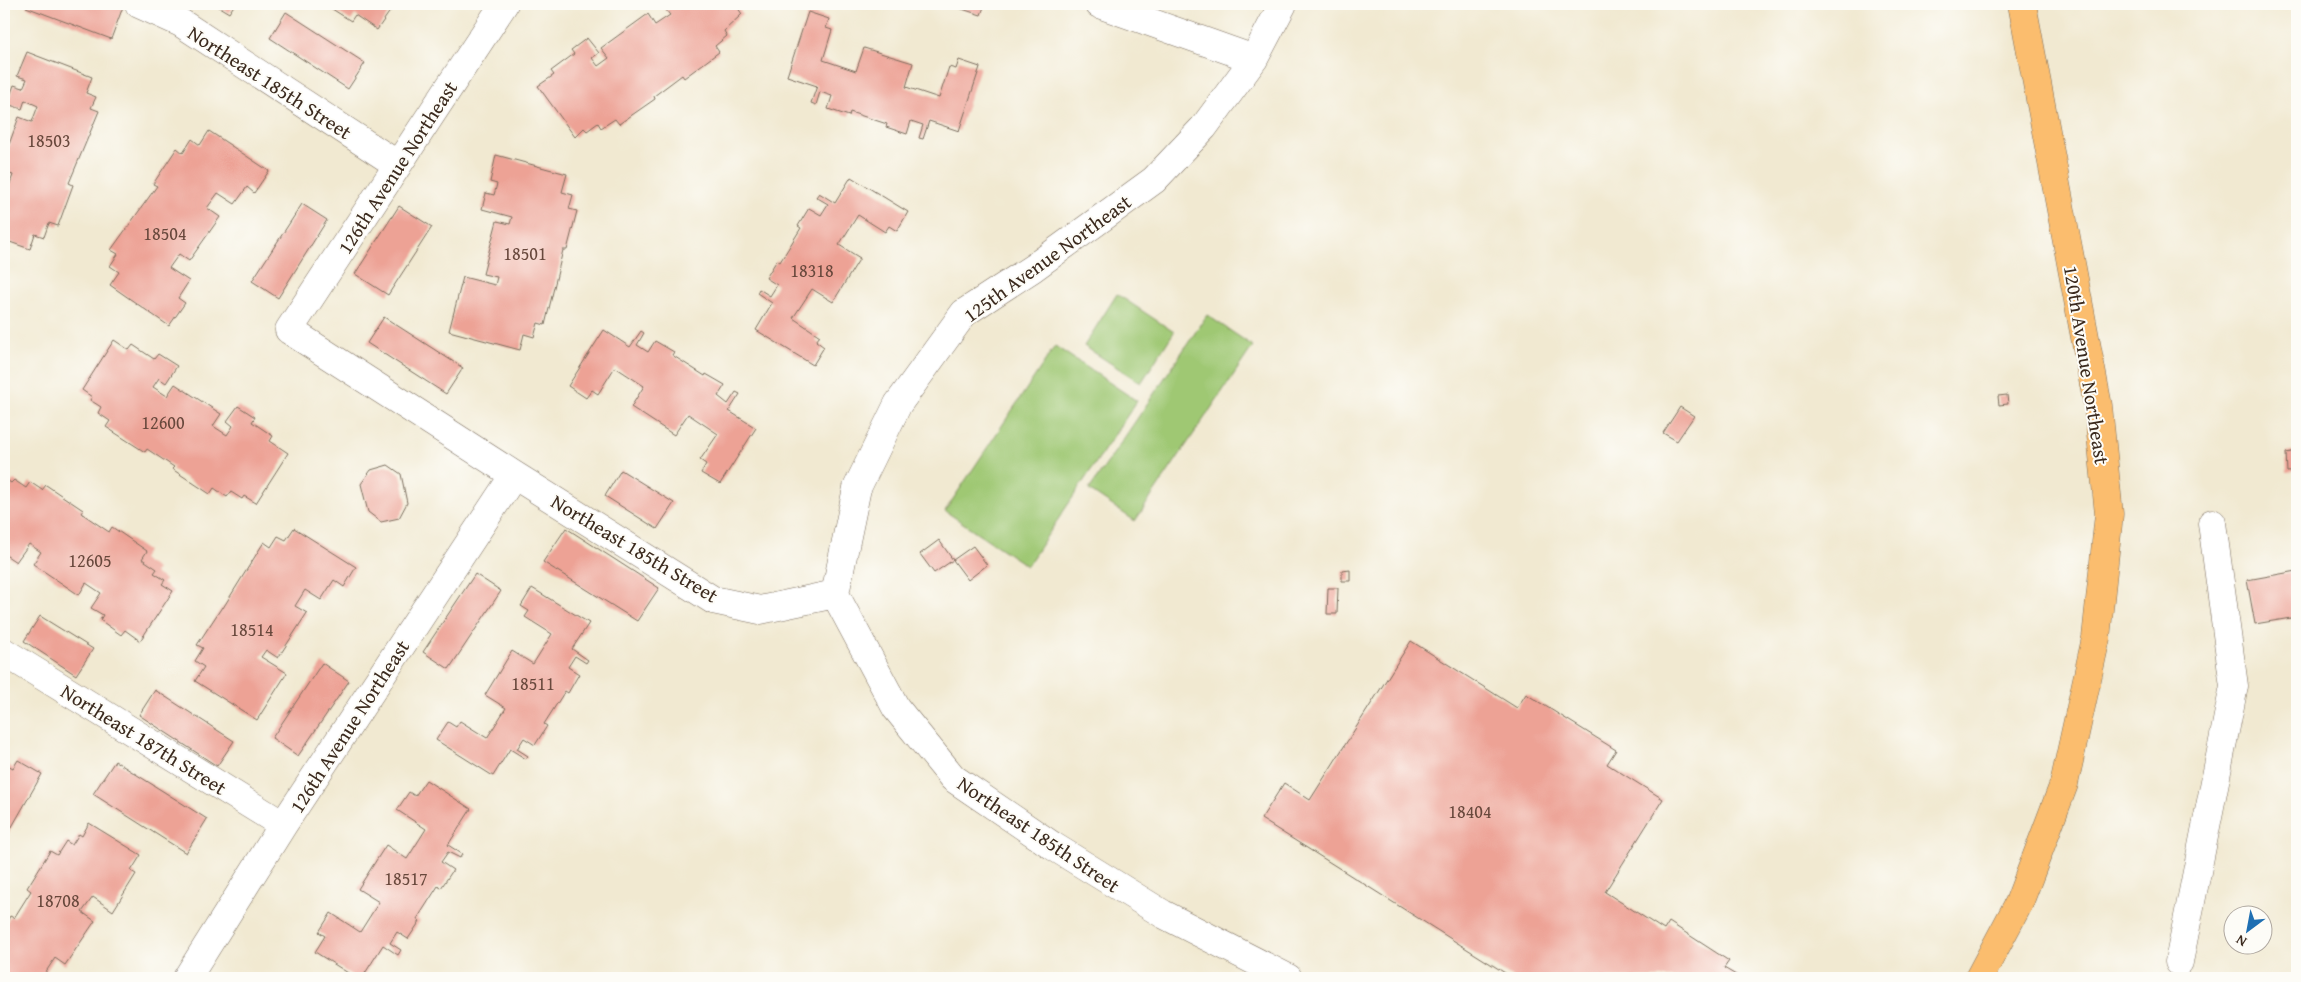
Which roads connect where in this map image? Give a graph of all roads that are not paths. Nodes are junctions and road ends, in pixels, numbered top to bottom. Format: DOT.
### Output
graph roads {
  1 [pos="139,4"];
  2 [pos="504,4"];
  3 [pos="1099,4"];
  4 [pos="1283,4"];
  5 [pos="2022,4"];
  6 [pos="1254,59"];
  7 [pos="398,165"];
  8 [pos="289,330"];
  9 [pos="514,475"];
  10 [pos="2212,523"];
  11 [pos="836,594"];
  12 [pos="4,652"];
  13 [pos="283,825"];
  14 [pos="2179,962"];
  15 [pos="187,978"];
  16 [pos="1288,978"];
  17 [pos="1979,978"];
  1 -- 7 [label="street, Northeast 185th Street"];
  2 -- 7 [label="street, 126th Avenue Northeast"];
  3 -- 6 [label="street"];
  4 -- 6 [label="street, 125th Avenue Northeast"];
  5 -- 17 [label="main road, 120th Avenue Northeast"];
  6 -- 11 [label="street, 125th Avenue Northeast"];
  7 -- 8 [label="street, 126th Avenue Northeast"];
  8 -- 9 [label="street, Northeast 185th Street"];
  9 -- 11 [label="street, Northeast 185th Street"];
  9 -- 13 [label="street, 126th Avenue Northeast"];
  10 -- 14 [label="street"];
  11 -- 16 [label="street, Northeast 185th Street"];
  12 -- 13 [label="street, Northeast 187th Street"];
  13 -- 15 [label="street, 126th Avenue Northeast"];
}
